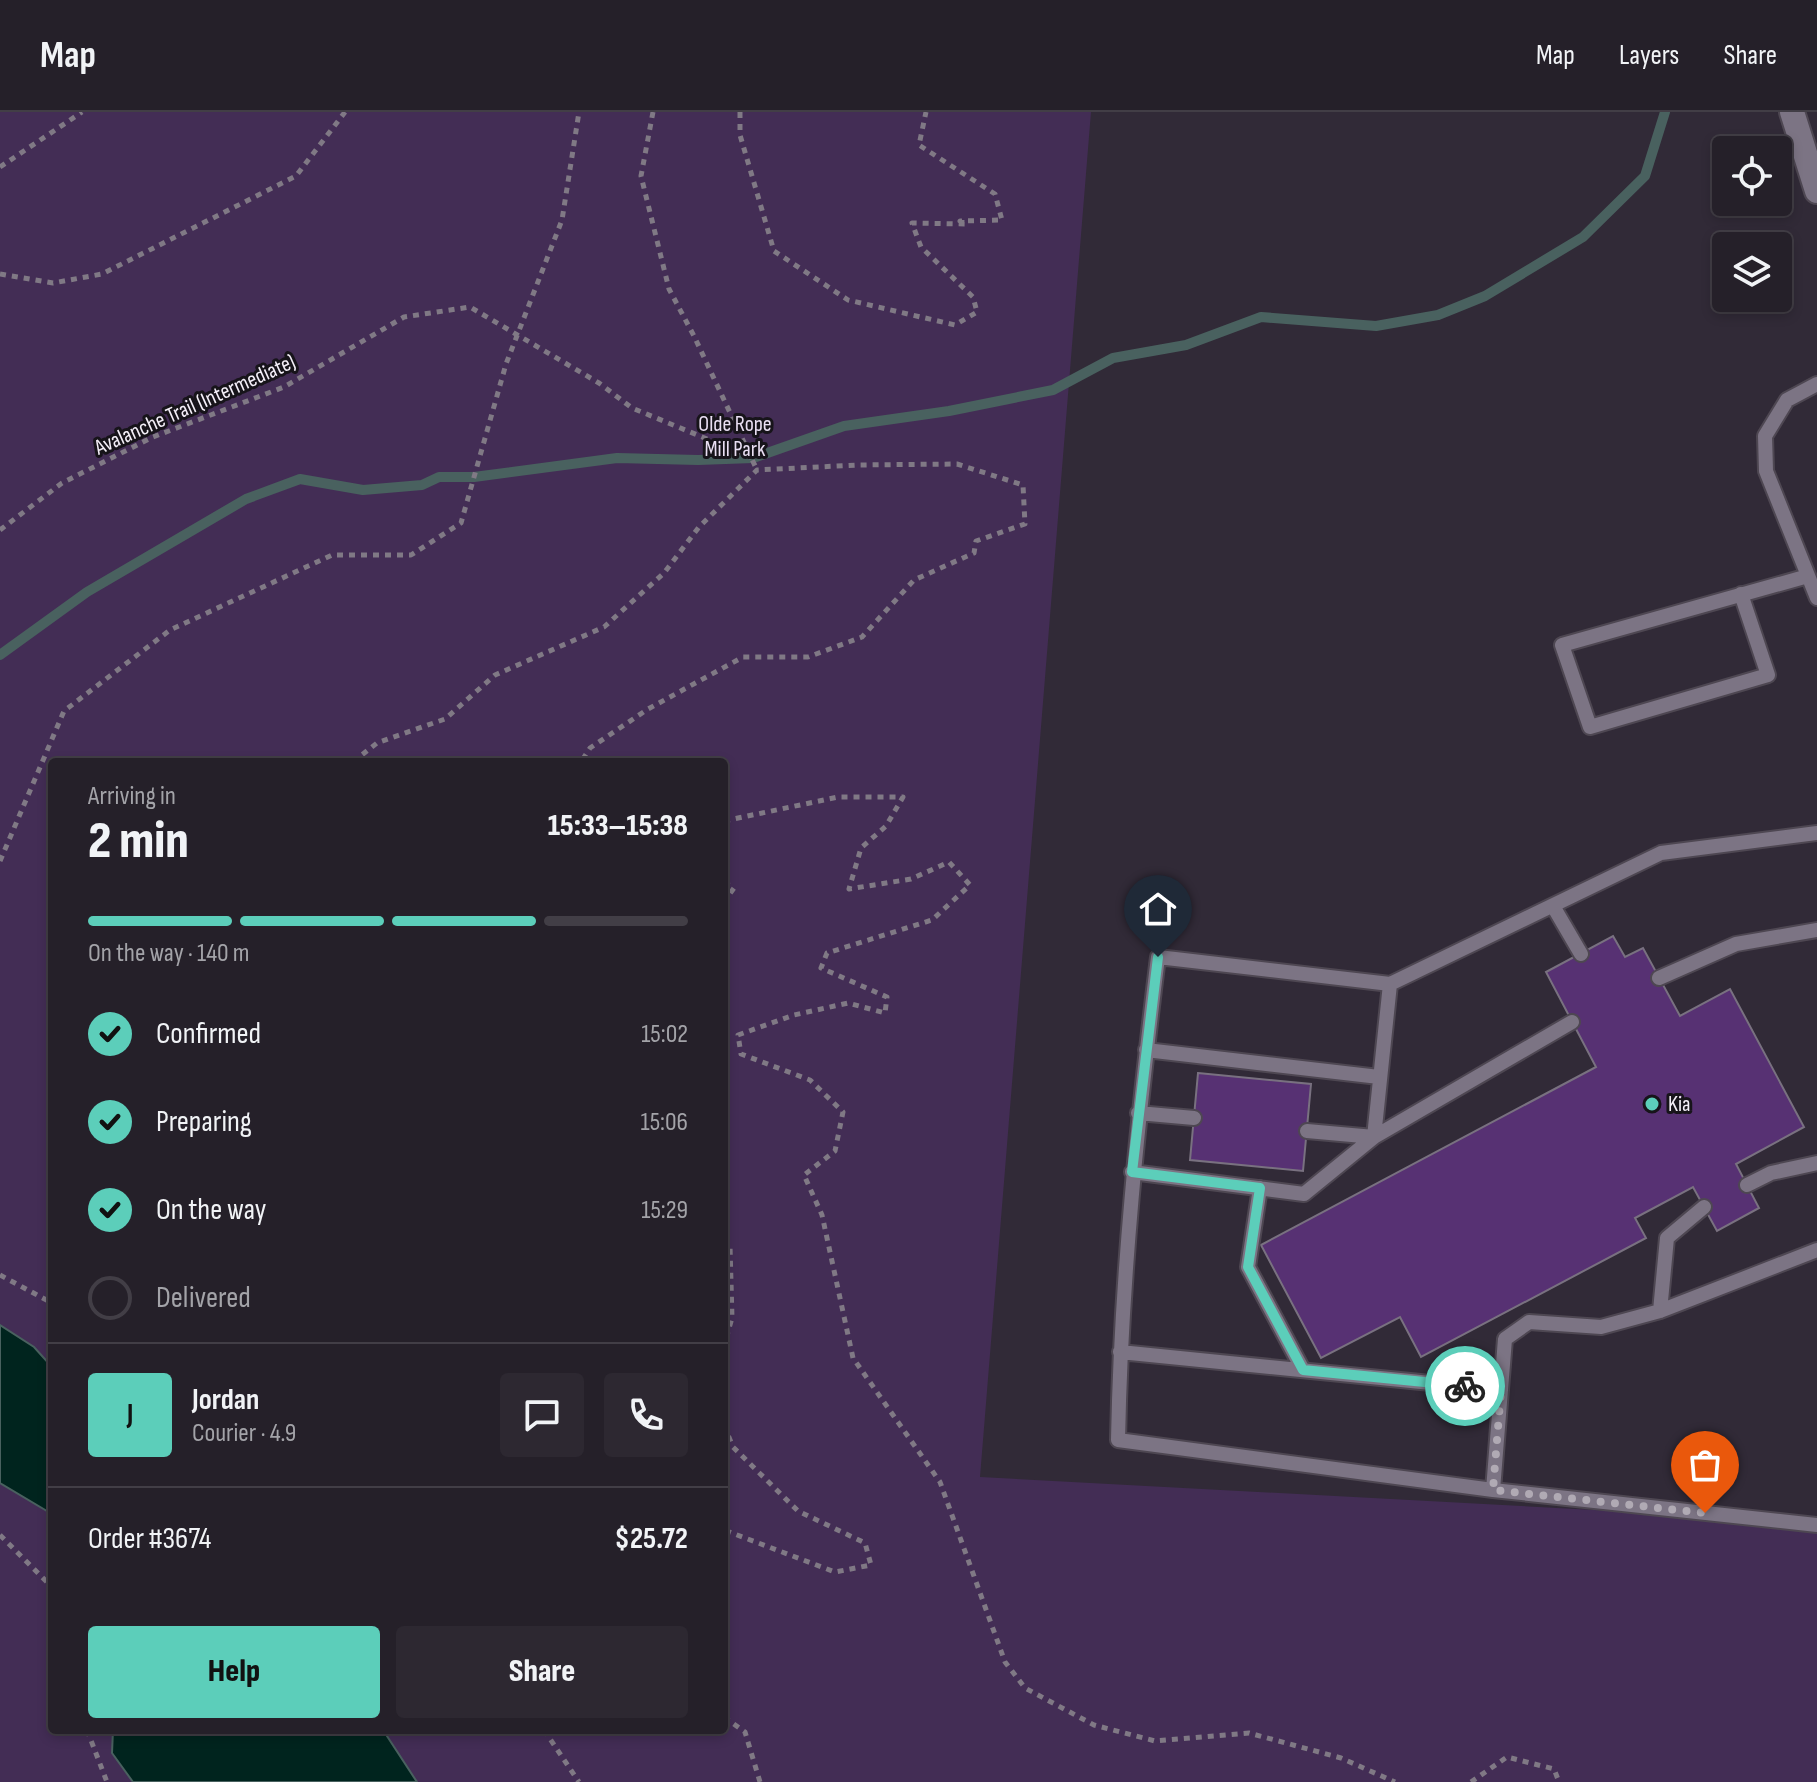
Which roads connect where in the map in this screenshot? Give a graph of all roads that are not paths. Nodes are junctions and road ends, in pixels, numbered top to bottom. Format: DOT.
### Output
graph roads {
  1 [pos="1792,112"];
  2 [pos="1817,191"];
  3 [pos="1817,384"];
  4 [pos="1808,576"];
  5 [pos="1741,594"];
  6 [pos="1817,598"];
  7 [pos="1817,833"];
  8 [pos="1553,906"];
  9 [pos="1817,930"];
  10 [pos="1581,954"];
  11 [pos="1659,978"];
  12 [pos="1390,984"];
  13 [pos="1572,1022"];
  14 [pos="1146,1050"];
  15 [pos="1379,1077"];
  16 [pos="1138,1113"];
  17 [pos="1194,1118"];
  18 [pos="1307,1131"];
  19 [pos="1374,1137"];
  20 [pos="1817,1163"];
  21 [pos="1132,1172"];
  22 [pos="1747,1185"];
  23 [pos="1260,1188"];
  24 [pos="1704,1207"];
  25 [pos="1817,1250"];
  26 [pos="1660,1311"];
  27 [pos="1120,1352"];
  28 [pos="1303,1370"];
  29 [pos="1501,1390"];
  30 [pos="1493,1490"];
  31 [pos="1817,1525"];
  1 -- 2 [label="street"];
  3 -- 4 [label="lane"];
  4 -- 5 [label="lane"];
  4 -- 6 [label="lane"];
  5 -- 5 [label="lane"];
  7 -- 8 [label="lane"];
  8 -- 10 [label="lane"];
  8 -- 12 [label="lane"];
  9 -- 11 [label="lane"];
  12 -- 14 [label="lane"];
  12 -- 15 [label="lane"];
  13 -- 19 [label="lane"];
  14 -- 15 [label="lane"];
  14 -- 16 [label="lane"];
  15 -- 19 [label="lane"];
  16 -- 17 [label="lane"];
  16 -- 21 [label="lane"];
  18 -- 19 [label="lane"];
  19 -- 23 [label="lane"];
  20 -- 22 [label="lane"];
  21 -- 23 [label="lane"];
  21 -- 27 [label="lane"];
  23 -- 28 [label="lane"];
  24 -- 26 [label="lane"];
  25 -- 26 [label="lane"];
  26 -- 29 [label="lane"];
  27 -- 28 [label="lane"];
  27 -- 30 [label="lane"];
  28 -- 29 [label="lane"];
  29 -- 30 [label="lane"];
  30 -- 31 [label="lane"];
}
